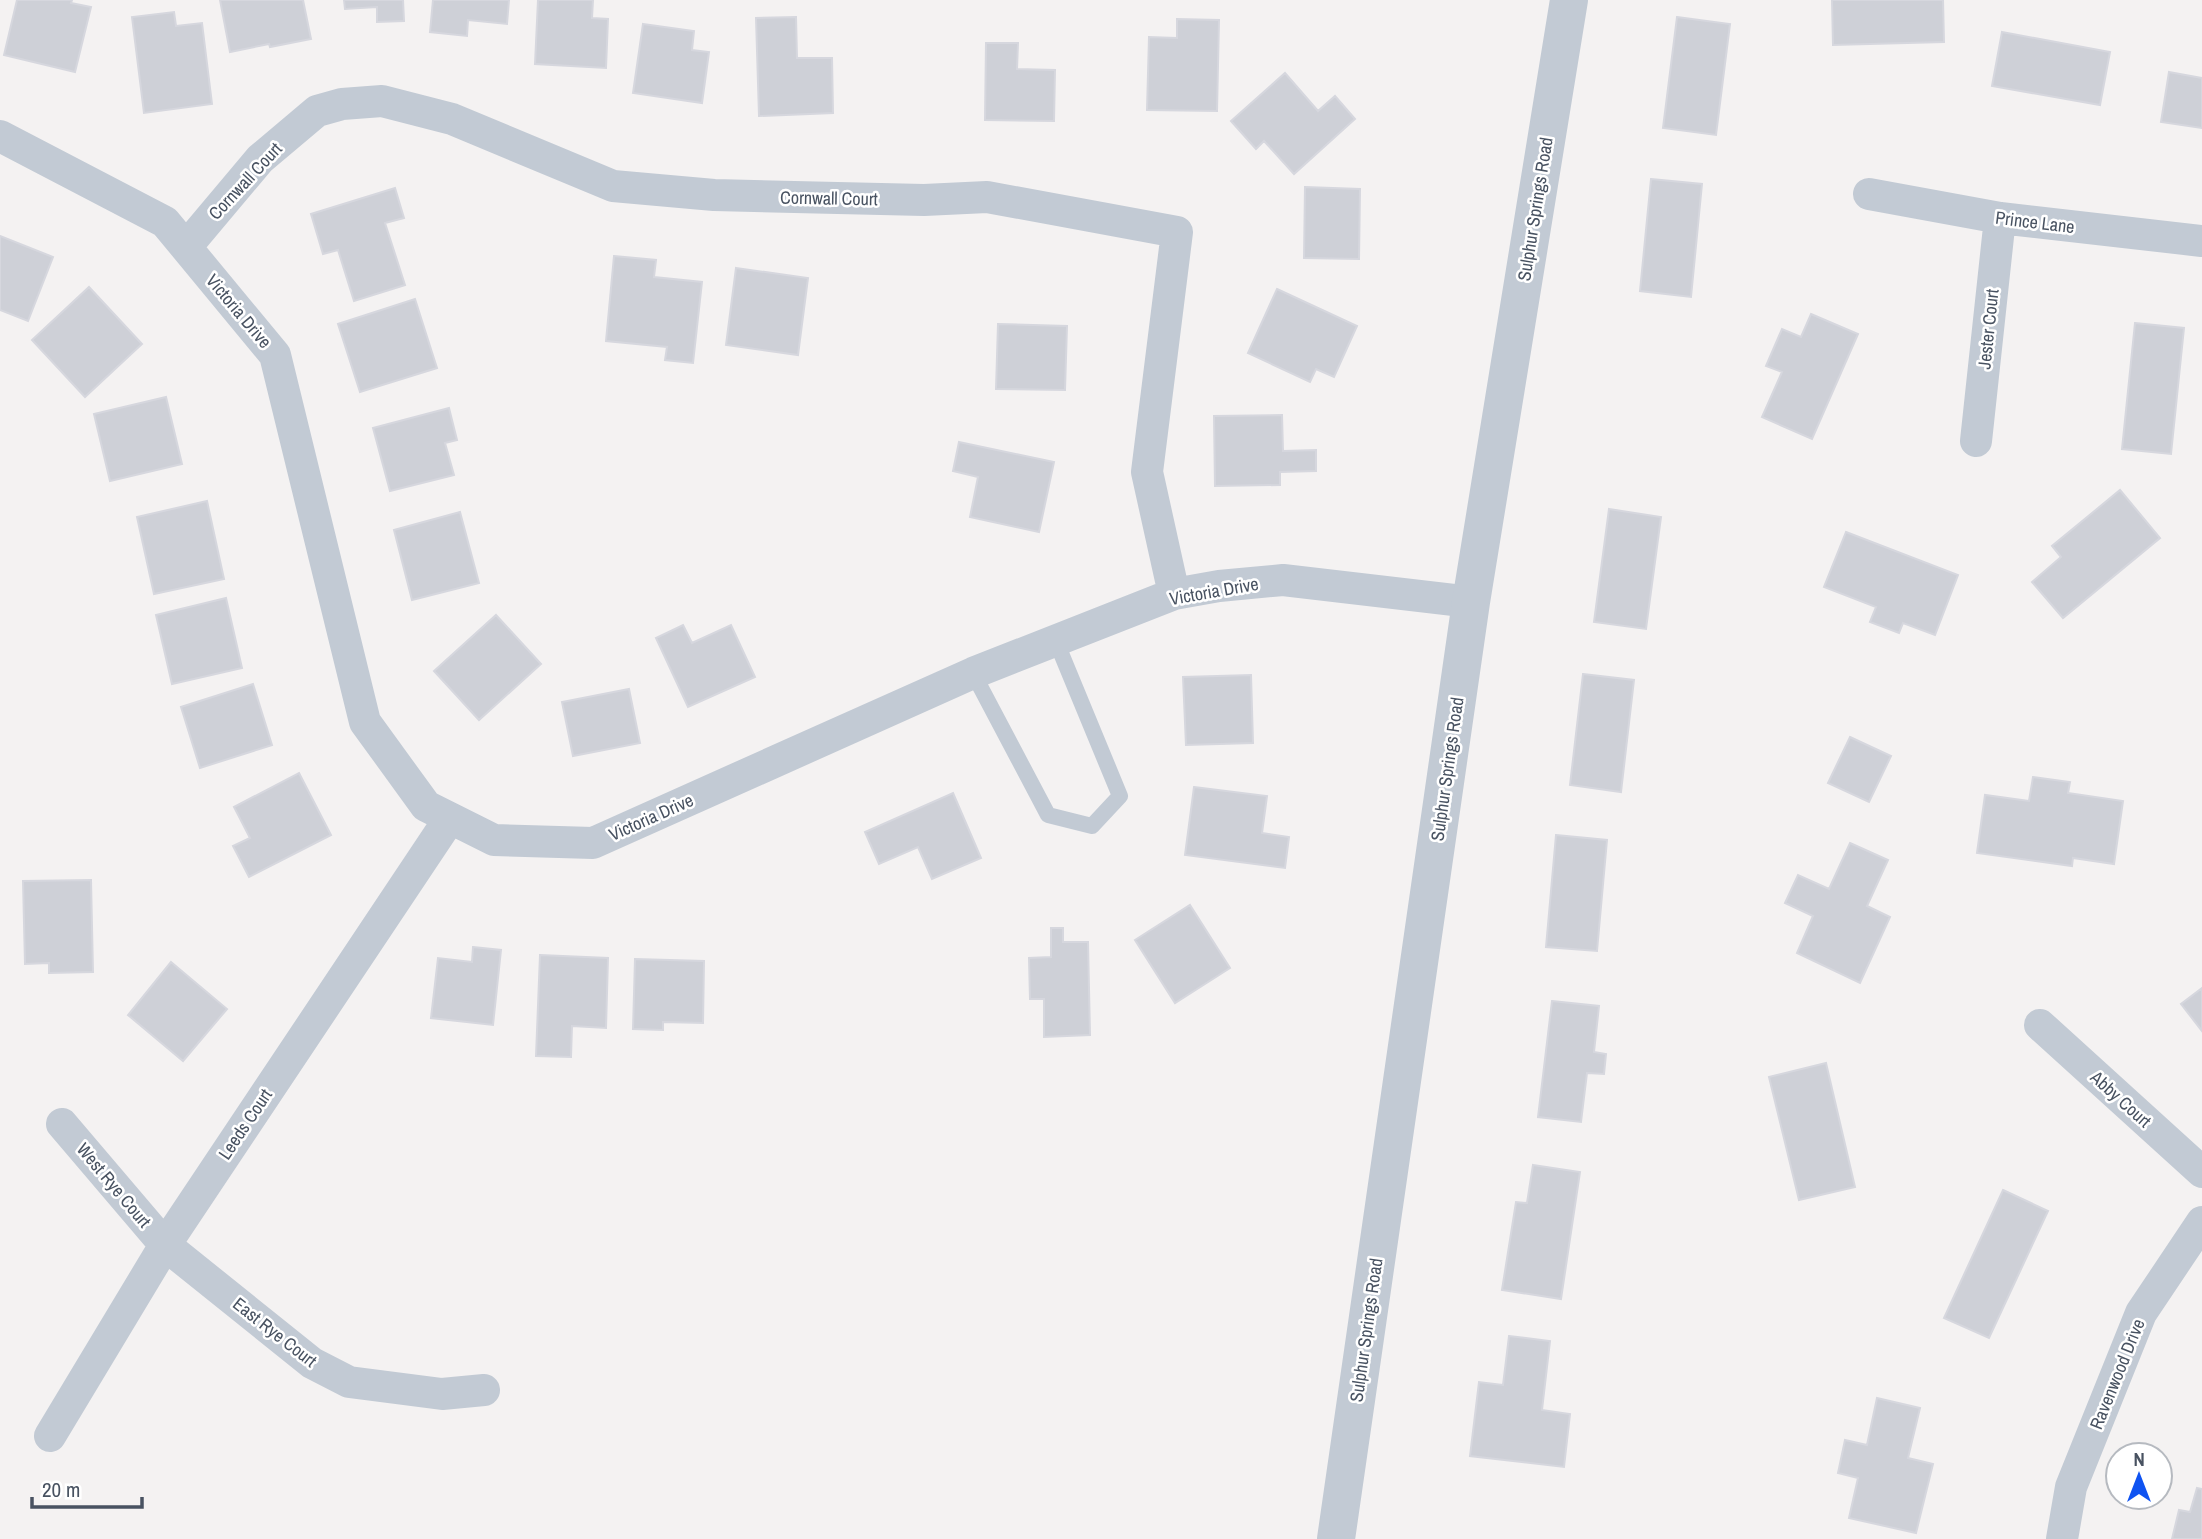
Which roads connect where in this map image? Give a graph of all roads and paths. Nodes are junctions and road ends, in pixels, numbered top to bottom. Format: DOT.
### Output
graph roads {
  1 [pos="1569,0"];
  2 [pos="0,136"];
  3 [pos="1869,194"];
  4 [pos="2000,218"];
  5 [pos="2202,241"];
  6 [pos="186,247"];
  7 [pos="1976,440"];
  8 [pos="1174,594"];
  9 [pos="1471,602"];
  10 [pos="1056,641"];
  11 [pos="973,673"];
  12 [pos="450,818"];
  13 [pos="2040,1025"];
  14 [pos="62,1124"];
  15 [pos="2202,1172"];
  16 [pos="2202,1222"];
  17 [pos="165,1245"];
  18 [pos="484,1390"];
  19 [pos="50,1436"];
  20 [pos="1336,1539"];
  21 [pos="2062,1539"];
  1 -- 9 [label="street, Sulphur Springs Road"];
  2 -- 6 [label="street, Victoria Drive"];
  3 -- 4 [label="street, Prince Lane"];
  4 -- 5 [label="street, Prince Lane"];
  4 -- 7 [label="street, Jester Court"];
  6 -- 8 [label="street, Cornwall Court"];
  6 -- 12 [label="street, Victoria Drive"];
  8 -- 9 [label="street, Victoria Drive"];
  8 -- 10 [label="street, Victoria Drive"];
  9 -- 20 [label="street, Sulphur Springs Road"];
  10 -- 11 [label="street, Victoria Drive"];
  10 -- 11 [label="lane"];
  11 -- 12 [label="street, Victoria Drive"];
  12 -- 17 [label="street, Leeds Court"];
  13 -- 15 [label="street, Abby Court"];
  14 -- 17 [label="street, West Rye Court"];
  16 -- 21 [label="street, Ravenwood Drive"];
  17 -- 18 [label="street, East Rye Court"];
  17 -- 19 [label="street, Leeds Court"];
}
